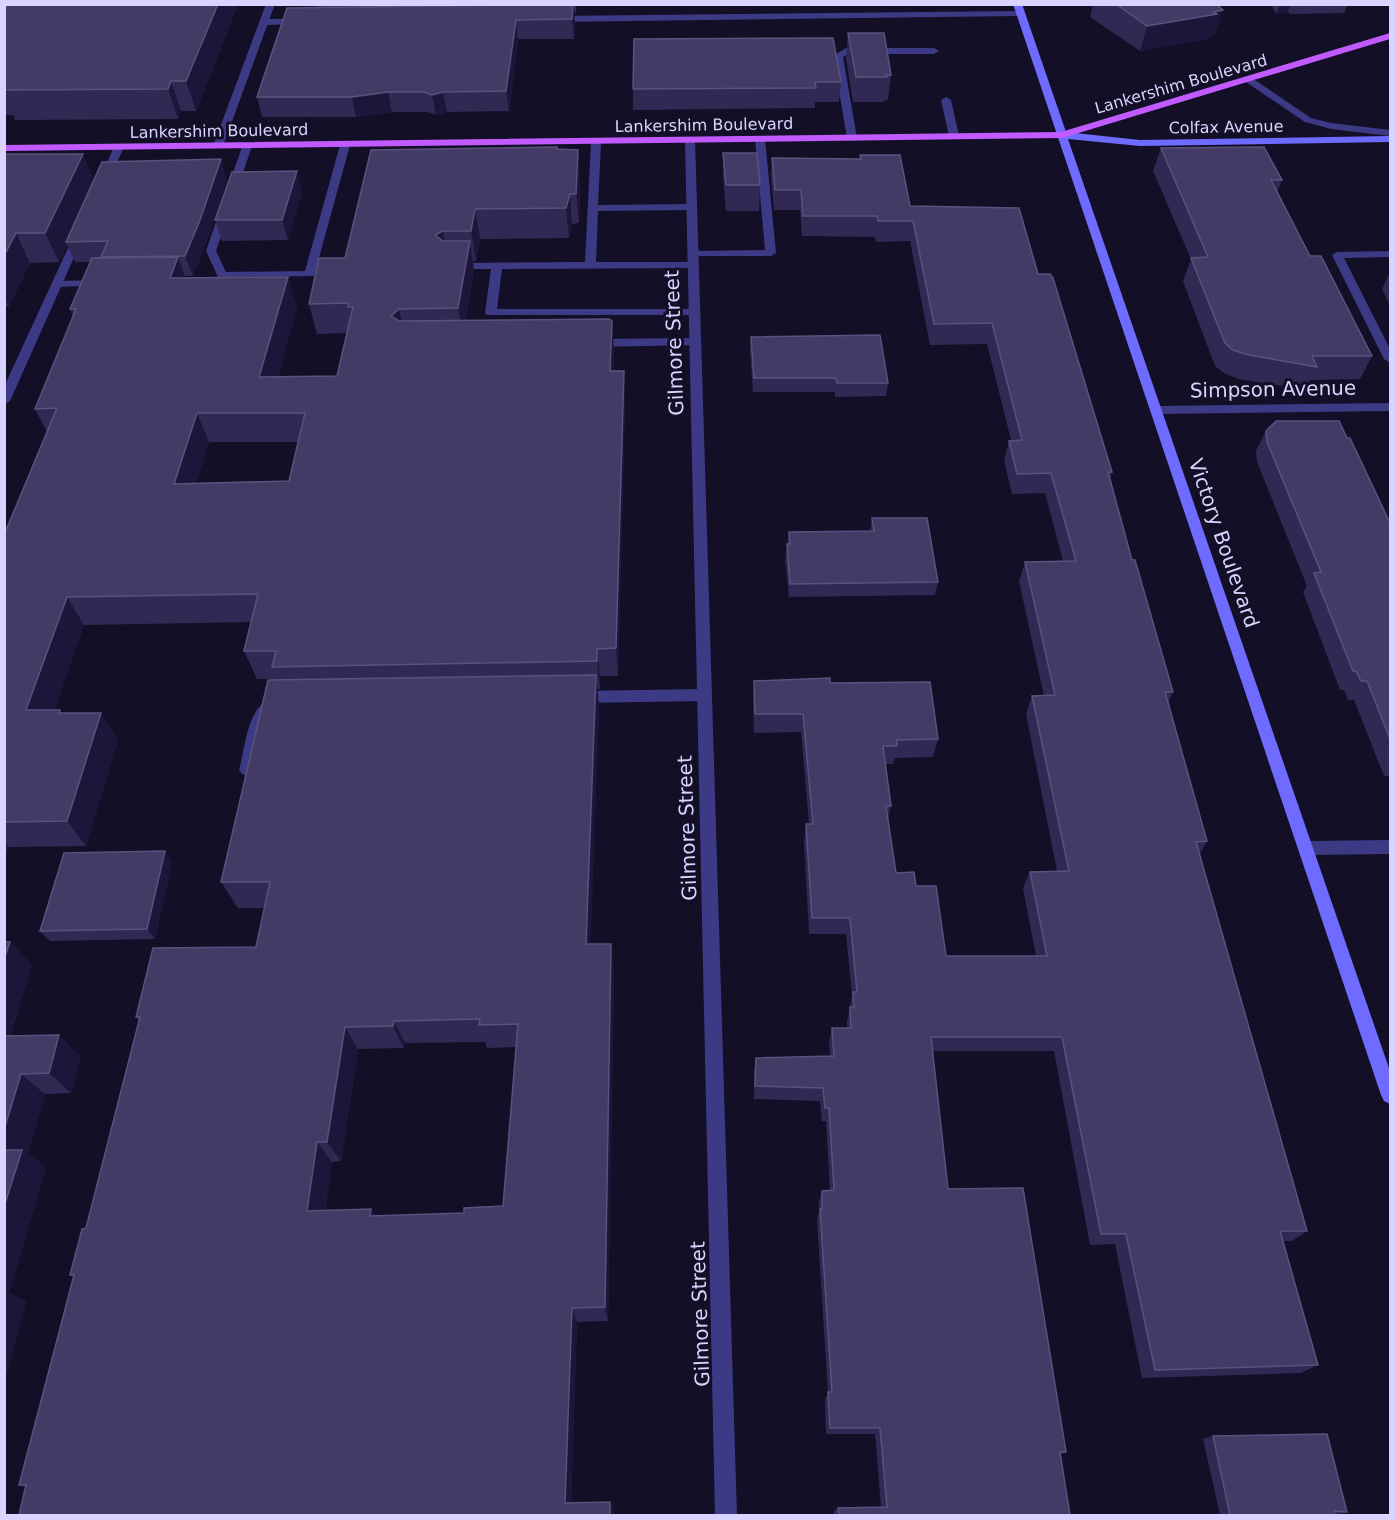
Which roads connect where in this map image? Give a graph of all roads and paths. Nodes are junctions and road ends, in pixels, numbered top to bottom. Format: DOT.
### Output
graph roads {
  1 [pos="271,4"];
  2 [pos="1019,9"];
  3 [pos="948,10"];
  4 [pos="544,19"];
  5 [pos="264,22"];
  6 [pos="310,22"];
  7 [pos="1390,36"];
  8 [pos="934,51"];
  9 [pos="1249,80"];
  10 [pos="946,100"];
  11 [pos="1390,133"];
  12 [pos="1062,135"];
  13 [pos="954,136"];
  14 [pos="852,138"];
  15 [pos="760,139"];
  16 [pos="1390,139"];
  17 [pos="690,140"];
  18 [pos="596,142"];
  19 [pos="345,145"];
  20 [pos="218,146"];
  21 [pos="247,146"];
  22 [pos="119,147"];
  23 [pos="4,148"];
  24 [pos="100,189"];
  25 [pos="692,207"];
  26 [pos="593,208"];
  27 [pos="85,221"];
  28 [pos="1390,255"];
  29 [pos="693,259"];
  30 [pos="590,265"];
  31 [pos="448,266"];
  32 [pos="497,266"];
  33 [pos="111,282"];
  34 [pos="57,284"];
  35 [pos="695,312"];
  36 [pos="695,342"];
  37 [pos="581,343"];
  38 [pos="1390,359"];
  39 [pos="4,400"];
  40 [pos="1390,406"];
  41 [pos="1157,410"];
  42 [pos="705,695"];
  43 [pos="560,697"];
  44 [pos="287,701"];
  45 [pos="244,784"];
  46 [pos="1390,847"];
  47 [pos="1306,848"];
  48 [pos="1390,1095"];
  49 [pos="726,1515"];
  1 -- 5 [label="street"];
  2 -- 3 [label="street"];
  2 -- 12 [label="main road, Victory Boulevard"];
  3 -- 4 [label="street"];
  5 -- 6 [label="street"];
  5 -- 20 [label="street"];
  7 -- 9 [label="main road, Lankershim Boulevard"];
  8 -- 14 [label="street"];
  9 -- 11 [label="street, Colfax Avenue"];
  9 -- 12 [label="main road, Lankershim Boulevard"];
  10 -- 13 [label="street"];
  12 -- 13 [label="main road, Lankershim Boulevard"];
  12 -- 16 [label="main road, Colfax Avenue"];
  12 -- 41 [label="main road, Victory Boulevard"];
  13 -- 14 [label="main road, Lankershim Boulevard"];
  14 -- 15 [label="main road, Lankershim Boulevard"];
  15 -- 17 [label="main road, Lankershim Boulevard"];
  15 -- 29 [label="street"];
  17 -- 18 [label="main road, Lankershim Boulevard"];
  17 -- 25 [label="street, Gilmore Street"];
  18 -- 19 [label="main road, Lankershim Boulevard"];
  18 -- 26 [label="street"];
  19 -- 21 [label="main road, Lankershim Boulevard"];
  19 -- 21 [label="street"];
  20 -- 21 [label="main road, Lankershim Boulevard"];
  20 -- 22 [label="main road, Lankershim Boulevard"];
  22 -- 23 [label="main road, Lankershim Boulevard"];
  22 -- 24 [label="street"];
  25 -- 26 [label="street"];
  25 -- 29 [label="street, Gilmore Street"];
  26 -- 30 [label="street"];
  27 -- 34 [label="street"];
  28 -- 38 [label="street"];
  29 -- 30 [label="street"];
  29 -- 35 [label="street, Gilmore Street"];
  30 -- 32 [label="street"];
  31 -- 32 [label="street"];
  32 -- 35 [label="street"];
  33 -- 34 [label="street"];
  34 -- 39 [label="street"];
  35 -- 36 [label="street, Gilmore Street"];
  36 -- 37 [label="street"];
  36 -- 42 [label="street, Gilmore Street"];
  40 -- 41 [label="street, Simpson Avenue"];
  41 -- 47 [label="main road, Victory Boulevard"];
  42 -- 43 [label="street"];
  42 -- 49 [label="street, Gilmore Street"];
  44 -- 45 [label="street"];
  46 -- 47 [label="street"];
  47 -- 48 [label="main road, Victory Boulevard"];
}
